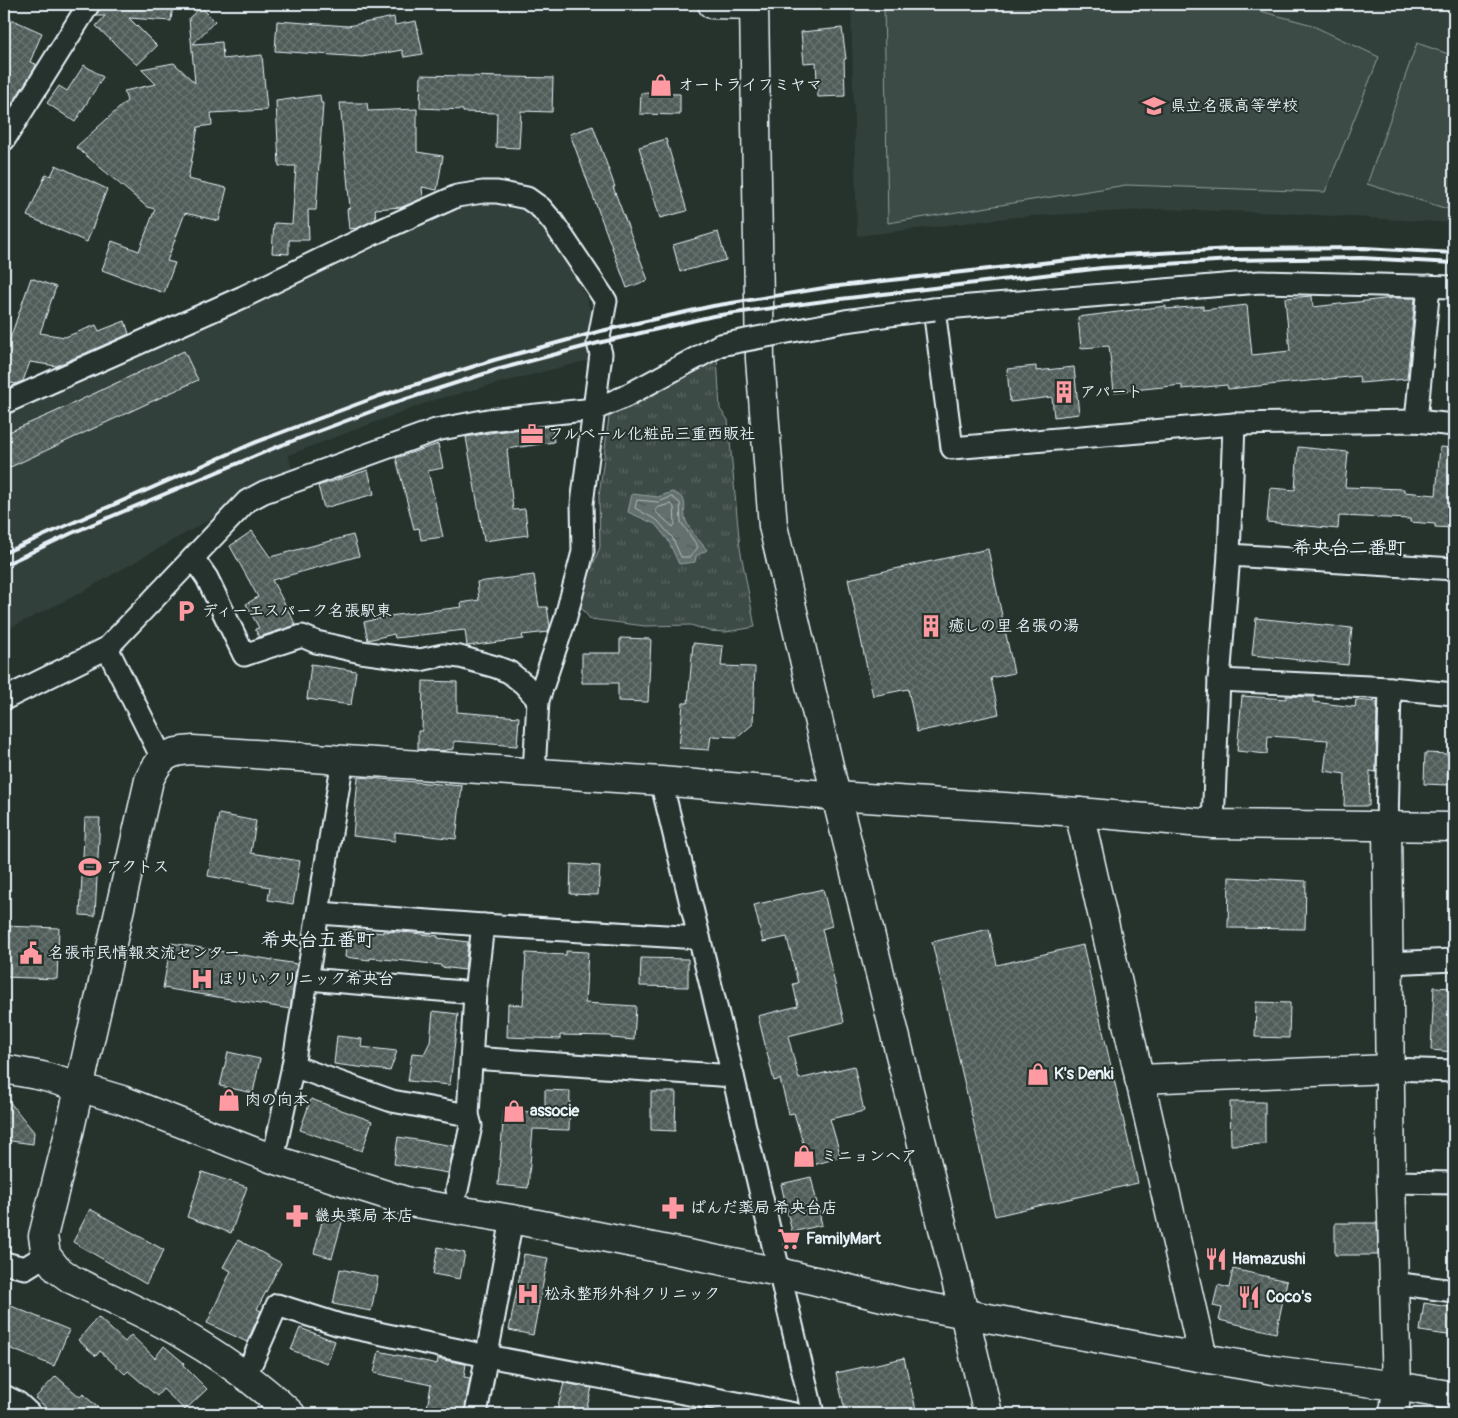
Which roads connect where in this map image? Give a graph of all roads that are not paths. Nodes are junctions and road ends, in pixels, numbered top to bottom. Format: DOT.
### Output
graph roads {
  1 [pos="89,4"];
  2 [pos="712,4"];
  3 [pos="754,5"];
  4 [pos="4,140"];
  5 [pos="1429,286"];
  6 [pos="1454,288"];
  7 [pos="934,310"];
  8 [pos="4,403"];
  9 [pos="595,409"];
  10 [pos="1416,421"];
  11 [pos="1234,424"];
  12 [pos="1454,425"];
  13 [pos="1229,555"];
  14 [pos="193,558"];
  15 [pos="1454,569"];
  16 [pos="107,648"];
  17 [pos="1219,680"];
  18 [pos="1390,688"];
  19 [pos="1454,694"];
  20 [pos="4,698"];
  21 [pos="538,700"];
  22 [pos="162,758"];
  23 [pos="343,759"];
  24 [pos="534,773"];
  25 [pos="661,781"];
  26 [pos="836,796"];
  27 [pos="1079,812"];
  28 [pos="1213,824"];
  29 [pos="1387,827"];
  30 [pos="1454,827"];
  31 [pos="319,913"];
  32 [pos="483,925"];
  33 [pos="700,938"];
  34 [pos="1454,960"];
  35 [pos="1389,963"];
  36 [pos="308,979"];
  37 [pos="476,992"];
  38 [pos="472,1058"];
  39 [pos="293,1066"];
  40 [pos="4,1069"];
  41 [pos="1390,1069"];
  42 [pos="1454,1072"];
  43 [pos="734,1076"];
  44 [pos="1139,1079"];
  45 [pos="79,1087"];
  46 [pos="468,1115"];
  47 [pos="273,1159"];
  48 [pos="1391,1182"];
  49 [pos="1454,1183"];
  50 [pos="457,1190"];
  51 [pos="512,1220"];
  52 [pos="46,1255"];
  53 [pos="4,1263"];
  54 [pos="779,1272"];
  55 [pos="1393,1283"];
  56 [pos="1454,1291"];
  57 [pos="964,1313"];
  58 [pos="486,1356"];
  59 [pos="1203,1358"];
  60 [pos="244,1376"];
  61 [pos="1396,1386"];
  62 [pos="4,1396"];
  63 [pos="1454,1396"];
  64 [pos="30,1414"];
  65 [pos="291,1414"];
  66 [pos="476,1414"];
  67 [pos="795,1414"];
  68 [pos="813,1414"];
  69 [pos="988,1414"];
  70 [pos="1394,1414"];
  1 -- 4 [label="street"];
  2 -- 3 [label="street"];
  3 -- 26 [label="street"];
  5 -- 6 [label="street"];
  5 -- 7 [label="street"];
  5 -- 10 [label="street"];
  7 -- 9 [label="street, bridge"];
  7 -- 11 [label="street"];
  8 -- 9 [label="street"];
  9 -- 14 [label="street"];
  9 -- 21 [label="street"];
  10 -- 11 [label="street"];
  10 -- 12 [label="street"];
  11 -- 13 [label="street"];
  13 -- 15 [label="street"];
  13 -- 17 [label="street"];
  14 -- 16 [label="street"];
  14 -- 21 [label="street"];
  16 -- 20 [label="street"];
  16 -- 22 [label="street"];
  17 -- 18 [label="street"];
  17 -- 28 [label="street"];
  18 -- 19 [label="street"];
  18 -- 29 [label="street"];
  21 -- 24 [label="street"];
  22 -- 23 [label="street"];
  22 -- 45 [label="street"];
  23 -- 24 [label="street"];
  23 -- 31 [label="street"];
  24 -- 25 [label="street"];
  25 -- 26 [label="street"];
  25 -- 33 [label="street"];
  26 -- 27 [label="street"];
  26 -- 57 [label="street"];
  27 -- 28 [label="street"];
  27 -- 44 [label="street"];
  28 -- 29 [label="street"];
  29 -- 30 [label="street"];
  29 -- 35 [label="street"];
  31 -- 32 [label="street"];
  31 -- 36 [label="street"];
  32 -- 33 [label="street"];
  32 -- 37 [label="street"];
  33 -- 43 [label="street"];
  34 -- 35 [label="street"];
  35 -- 41 [label="street"];
  36 -- 37 [label="street"];
  36 -- 39 [label="street"];
  37 -- 38 [label="street"];
  38 -- 43 [label="street"];
  38 -- 46 [label="street"];
  39 -- 46 [label="street"];
  39 -- 47 [label="street"];
  40 -- 45 [label="street"];
  41 -- 42 [label="street"];
  41 -- 44 [label="street"];
  41 -- 48 [label="street"];
  43 -- 54 [label="street"];
  44 -- 59 [label="street"];
  45 -- 47 [label="street"];
  45 -- 52 [label="street"];
  46 -- 50 [label="street"];
  47 -- 51 [label="street"];
  48 -- 49 [label="street"];
  48 -- 55 [label="street"];
  51 -- 54 [label="street"];
  51 -- 58 [label="street"];
  52 -- 53 [label="street"];
  52 -- 60 [label="street"];
  54 -- 57 [label="street"];
  54 -- 68 [label="street"];
  55 -- 56 [label="street"];
  55 -- 61 [label="street"];
  57 -- 59 [label="street"];
  57 -- 69 [label="street"];
  58 -- 60 [label="street"];
  58 -- 66 [label="street"];
  58 -- 67 [label="street"];
  59 -- 61 [label="street"];
  60 -- 65 [label="street"];
  61 -- 63 [label="street"];
  61 -- 70 [label="street"];
  62 -- 64 [label="street"];
}
